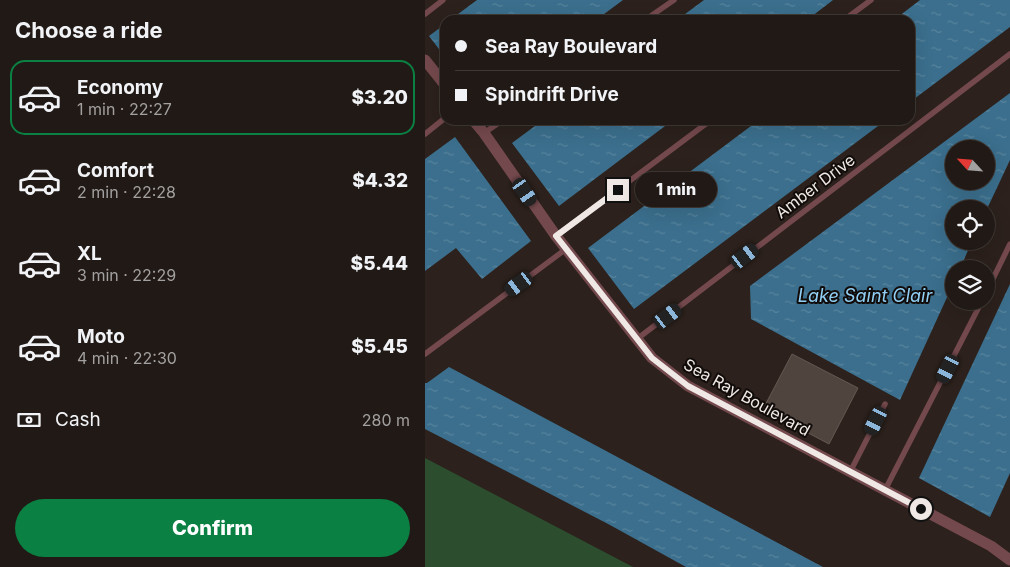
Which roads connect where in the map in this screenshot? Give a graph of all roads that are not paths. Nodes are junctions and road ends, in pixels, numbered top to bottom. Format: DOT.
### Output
graph roads {
  1 [pos="443,0"];
  2 [pos="674,0"];
  3 [pos="871,0"];
  4 [pos="425,14"];
  5 [pos="652,15"];
  6 [pos="851,15"];
  7 [pos="1010,54"];
  8 [pos="425,60"];
  9 [pos="440,79"];
  10 [pos="440,122"];
  11 [pos="477,125"];
  12 [pos="496,125"];
  13 [pos="704,125"];
  14 [pos="484,133"];
  15 [pos="425,134"];
  16 [pos="556,236"];
  17 [pos="1010,244"];
  18 [pos="566,249"];
  19 [pos="995,275"];
  20 [pos="977,310"];
  21 [pos="637,339"];
  22 [pos="425,354"];
  23 [pos="885,404"];
  24 [pos="850,472"];
  25 [pos="885,490"];
  26 [pos="1010,560"];
  1 -- 4 [label="lane"];
  2 -- 5 [label="lane"];
  3 -- 6 [label="lane"];
  7 -- 21 [label="lane, Amber Drive"];
  8 -- 9 [label="street"];
  10 -- 15 [label="lane"];
  11 -- 14 [label="street, Sea Ray Boulevard"];
  12 -- 14 [label="lane"];
  13 -- 16 [label="lane"];
  14 -- 16 [label="street, Sea Ray Boulevard"];
  16 -- 18 [label="street, Sea Ray Boulevard"];
  17 -- 19 [label="lane"];
  18 -- 21 [label="street, Sea Ray Boulevard"];
  18 -- 22 [label="lane"];
  20 -- 25 [label="lane"];
  21 -- 24 [label="street, Sea Ray Boulevard"];
  23 -- 24 [label="lane"];
  24 -- 25 [label="street, Sea Ray Boulevard"];
  25 -- 26 [label="street, Sea Ray Boulevard"];
}
